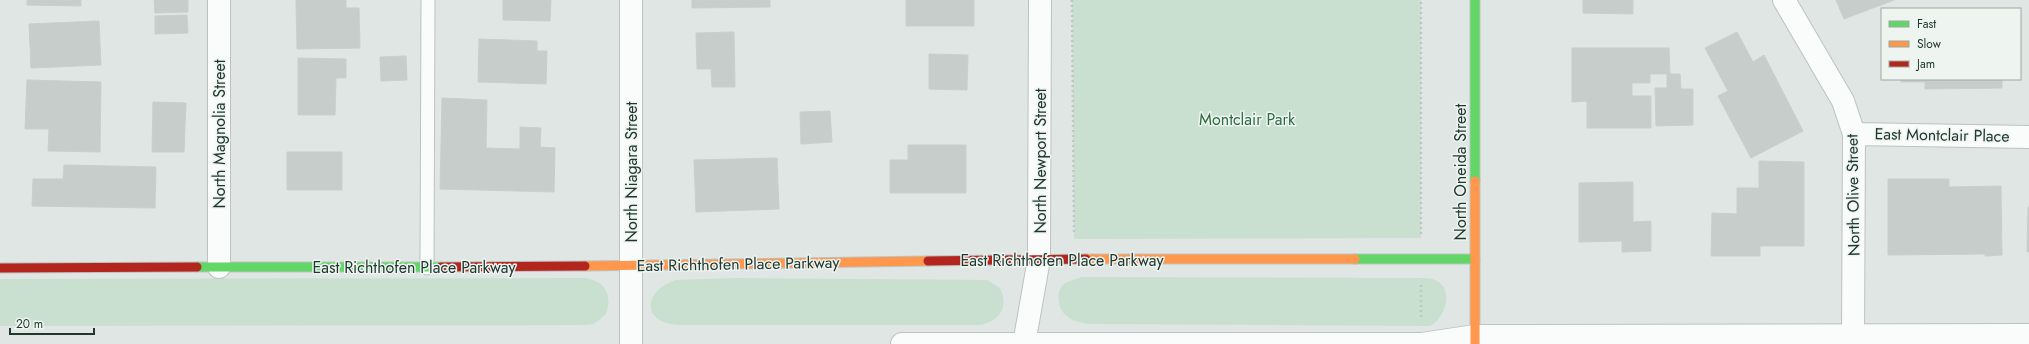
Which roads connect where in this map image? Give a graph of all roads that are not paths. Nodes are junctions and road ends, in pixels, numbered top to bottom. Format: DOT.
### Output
graph roads {
  1 [pos="219,0"];
  2 [pos="428,0"];
  3 [pos="631,0"];
  4 [pos="1040,0"];
  5 [pos="1476,0"];
  6 [pos="1784,0"];
  7 [pos="1854,134"];
  8 [pos="2029,137"];
  9 [pos="1039,259"];
  10 [pos="1475,259"];
  11 [pos="631,266"];
  12 [pos="219,267"];
  13 [pos="0,268"];
  14 [pos="427,268"];
  15 [pos="1853,335"];
  16 [pos="2029,335"];
  17 [pos="1475,340"];
  18 [pos="1932,340"];
  19 [pos="631,344"];
  20 [pos="902,344"];
  21 [pos="1024,344"];
  22 [pos="1422,344"];
  1 -- 12 [label="street, North Magnolia Street"];
  2 -- 14 [label="lane"];
  3 -- 11 [label="street, North Niagara Street"];
  4 -- 9 [label="street, North Newport Street"];
  5 -- 10 [label="street, North Oneida Street"];
  6 -- 7 [label="street, North Olive Street"];
  7 -- 8 [label="street, East Montclair Place"];
  7 -- 15 [label="street, North Olive Street"];
  9 -- 10 [label="street, East Richthofen Place Parkway"];
  9 -- 11 [label="street, East Richthofen Place Parkway"];
  9 -- 21 [label="street, North Newport Street"];
  10 -- 17 [label="street, North Oneida Street"];
  11 -- 14 [label="street, East Richthofen Place Parkway"];
  11 -- 19 [label="street, North Niagara Street"];
  12 -- 13 [label="street, East Richthofen Place Parkway"];
  12 -- 14 [label="street, East Richthofen Place Parkway"];
  15 -- 17 [label="street"];
  15 -- 18 [label="street"];
  16 -- 18 [label="street"];
  17 -- 22 [label="street"];
  20 -- 21 [label="street"];
  21 -- 22 [label="street"];
}
